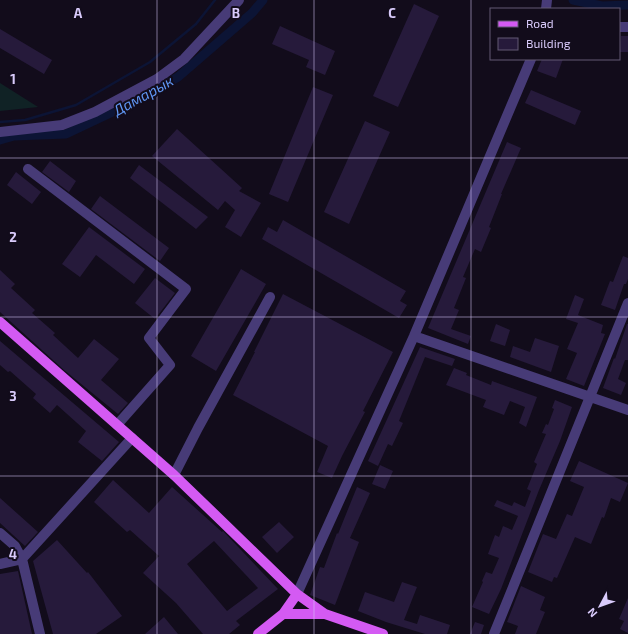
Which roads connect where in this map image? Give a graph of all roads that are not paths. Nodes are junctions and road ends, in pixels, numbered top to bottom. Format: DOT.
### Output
graph roads {
  1 [pos="239,0"];
  2 [pos="531,60"];
  3 [pos="0,132"];
  4 [pos="28,169"];
  5 [pos="270,297"];
  6 [pos="628,303"];
  7 [pos="0,322"];
  8 [pos="414,336"];
  9 [pos="590,398"];
  10 [pos="628,410"];
  11 [pos="117,425"];
  12 [pos="132,438"];
  13 [pos="174,475"];
  14 [pos="0,533"];
  15 [pos="22,559"];
  16 [pos="0,564"];
  17 [pos="297,594"];
  18 [pos="283,614"];
  19 [pos="325,614"];
  20 [pos="40,634"];
  21 [pos="258,634"];
  22 [pos="383,634"];
  23 [pos="494,634"];
  1 -- 3 [label="street"];
  2 -- 8 [label="street"];
  4 -- 11 [label="street"];
  5 -- 13 [label="street"];
  6 -- 9 [label="street"];
  7 -- 11 [label="main road"];
  8 -- 9 [label="street"];
  8 -- 17 [label="street"];
  9 -- 10 [label="street"];
  9 -- 23 [label="street"];
  11 -- 12 [label="main road"];
  12 -- 13 [label="main road"];
  12 -- 15 [label="street"];
  13 -- 17 [label="main road"];
  14 -- 15 [label="street"];
  15 -- 16 [label="street"];
  15 -- 20 [label="street"];
  17 -- 18 [label="main road"];
  17 -- 19 [label="main road"];
  18 -- 19 [label="main road"];
  18 -- 21 [label="main road"];
  19 -- 22 [label="main road"];
}
